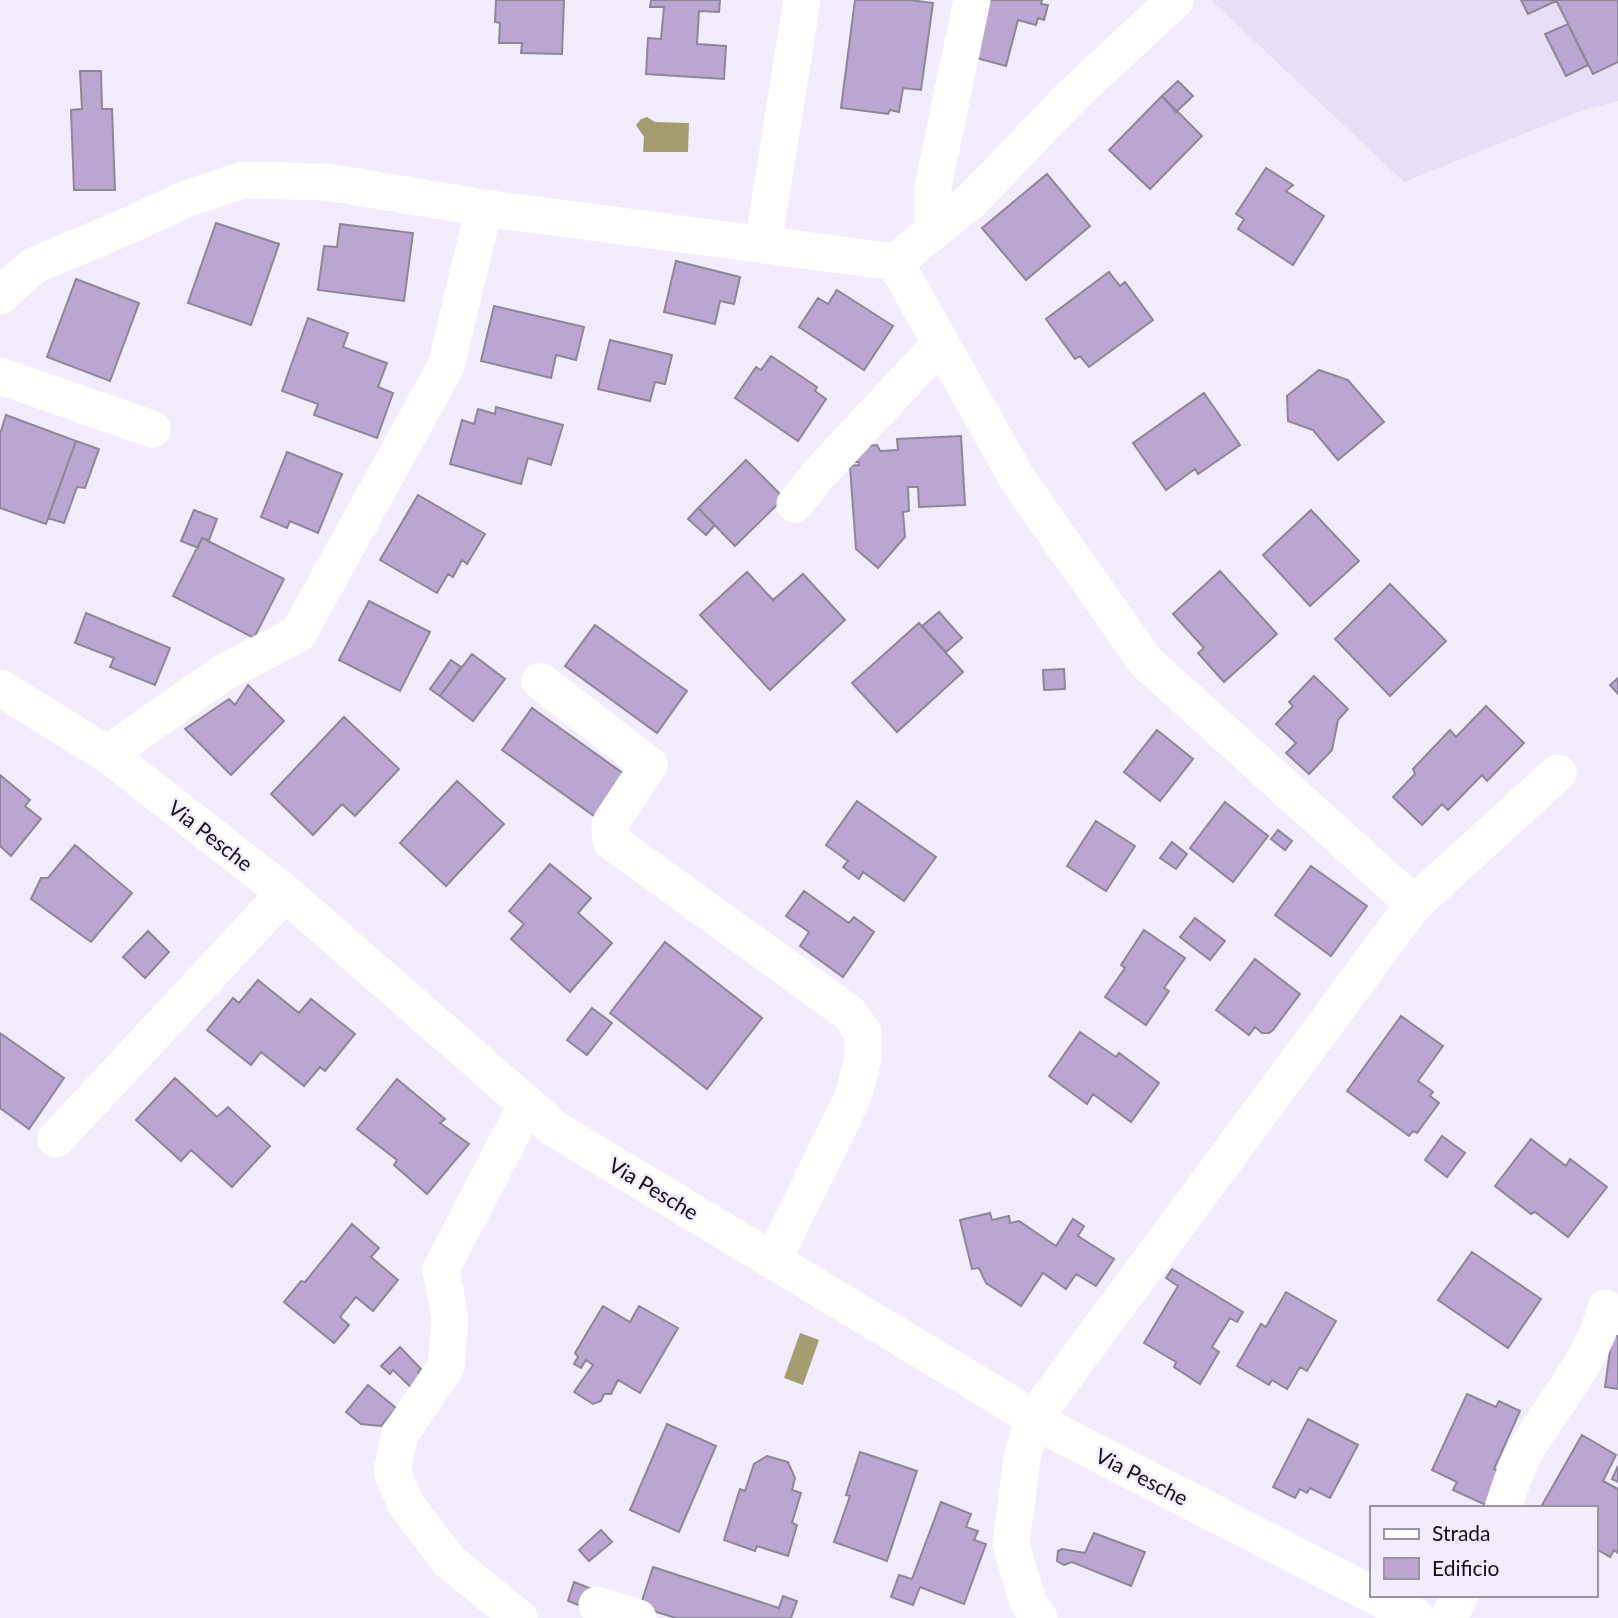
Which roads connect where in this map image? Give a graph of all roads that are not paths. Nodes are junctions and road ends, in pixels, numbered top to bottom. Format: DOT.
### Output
graph roads {
  1 [pos="802,0"];
  2 [pos="972,0"];
  3 [pos="1175,0"];
  4 [pos="484,208"];
  5 [pos="933,231"];
  6 [pos="763,245"];
  7 [pos="895,262"];
  8 [pos="0,296"];
  9 [pos="940,344"];
  10 [pos="0,376"];
  11 [pos="152,429"];
  12 [pos="795,504"];
  13 [pos="540,681"];
  14 [pos="0,688"];
  15 [pos="107,754"];
  16 [pos="1558,773"];
  17 [pos="285,893"];
  18 [pos="1415,904"];
  19 [pos="527,1104"];
  20 [pos="56,1139"];
  21 [pos="773,1260"];
  22 [pos="1606,1308"];
  23 [pos="1034,1418"];
  24 [pos="1504,1506"];
  25 [pos="1370,1594"];
  26 [pos="1376,1597"];
  27 [pos="1459,1597"];
  28 [pos="597,1605"];
  29 [pos="519,1618"];
  30 [pos="638,1618"];
  31 [pos="1039,1618"];
  32 [pos="1417,1618"];
  33 [pos="1449,1618"];
  1 -- 6 [label="street"];
  2 -- 5 [label="street"];
  3 -- 5 [label="street"];
  4 -- 6 [label="street"];
  4 -- 8 [label="street"];
  4 -- 15 [label="street"];
  5 -- 7 [label="street"];
  6 -- 7 [label="street"];
  7 -- 9 [label="street"];
  9 -- 12 [label="street"];
  9 -- 18 [label="street"];
  10 -- 11 [label="street"];
  13 -- 21 [label="street"];
  14 -- 15 [label="street, Via Pesche"];
  15 -- 17 [label="street, Via Pesche"];
  16 -- 18 [label="street"];
  17 -- 19 [label="street, Via Pesche"];
  17 -- 20 [label="street"];
  18 -- 23 [label="street"];
  19 -- 21 [label="street, Via Pesche"];
  19 -- 29 [label="street"];
  21 -- 23 [label="street, Via Pesche"];
  22 -- 24 [label="street"];
  23 -- 25 [label="street, Via Pesche"];
  23 -- 31 [label="street"];
  26 -- 32 [label="street, Via Pesche"];
  27 -- 33 [label="street"];
  28 -- 30 [label="street"];
}
